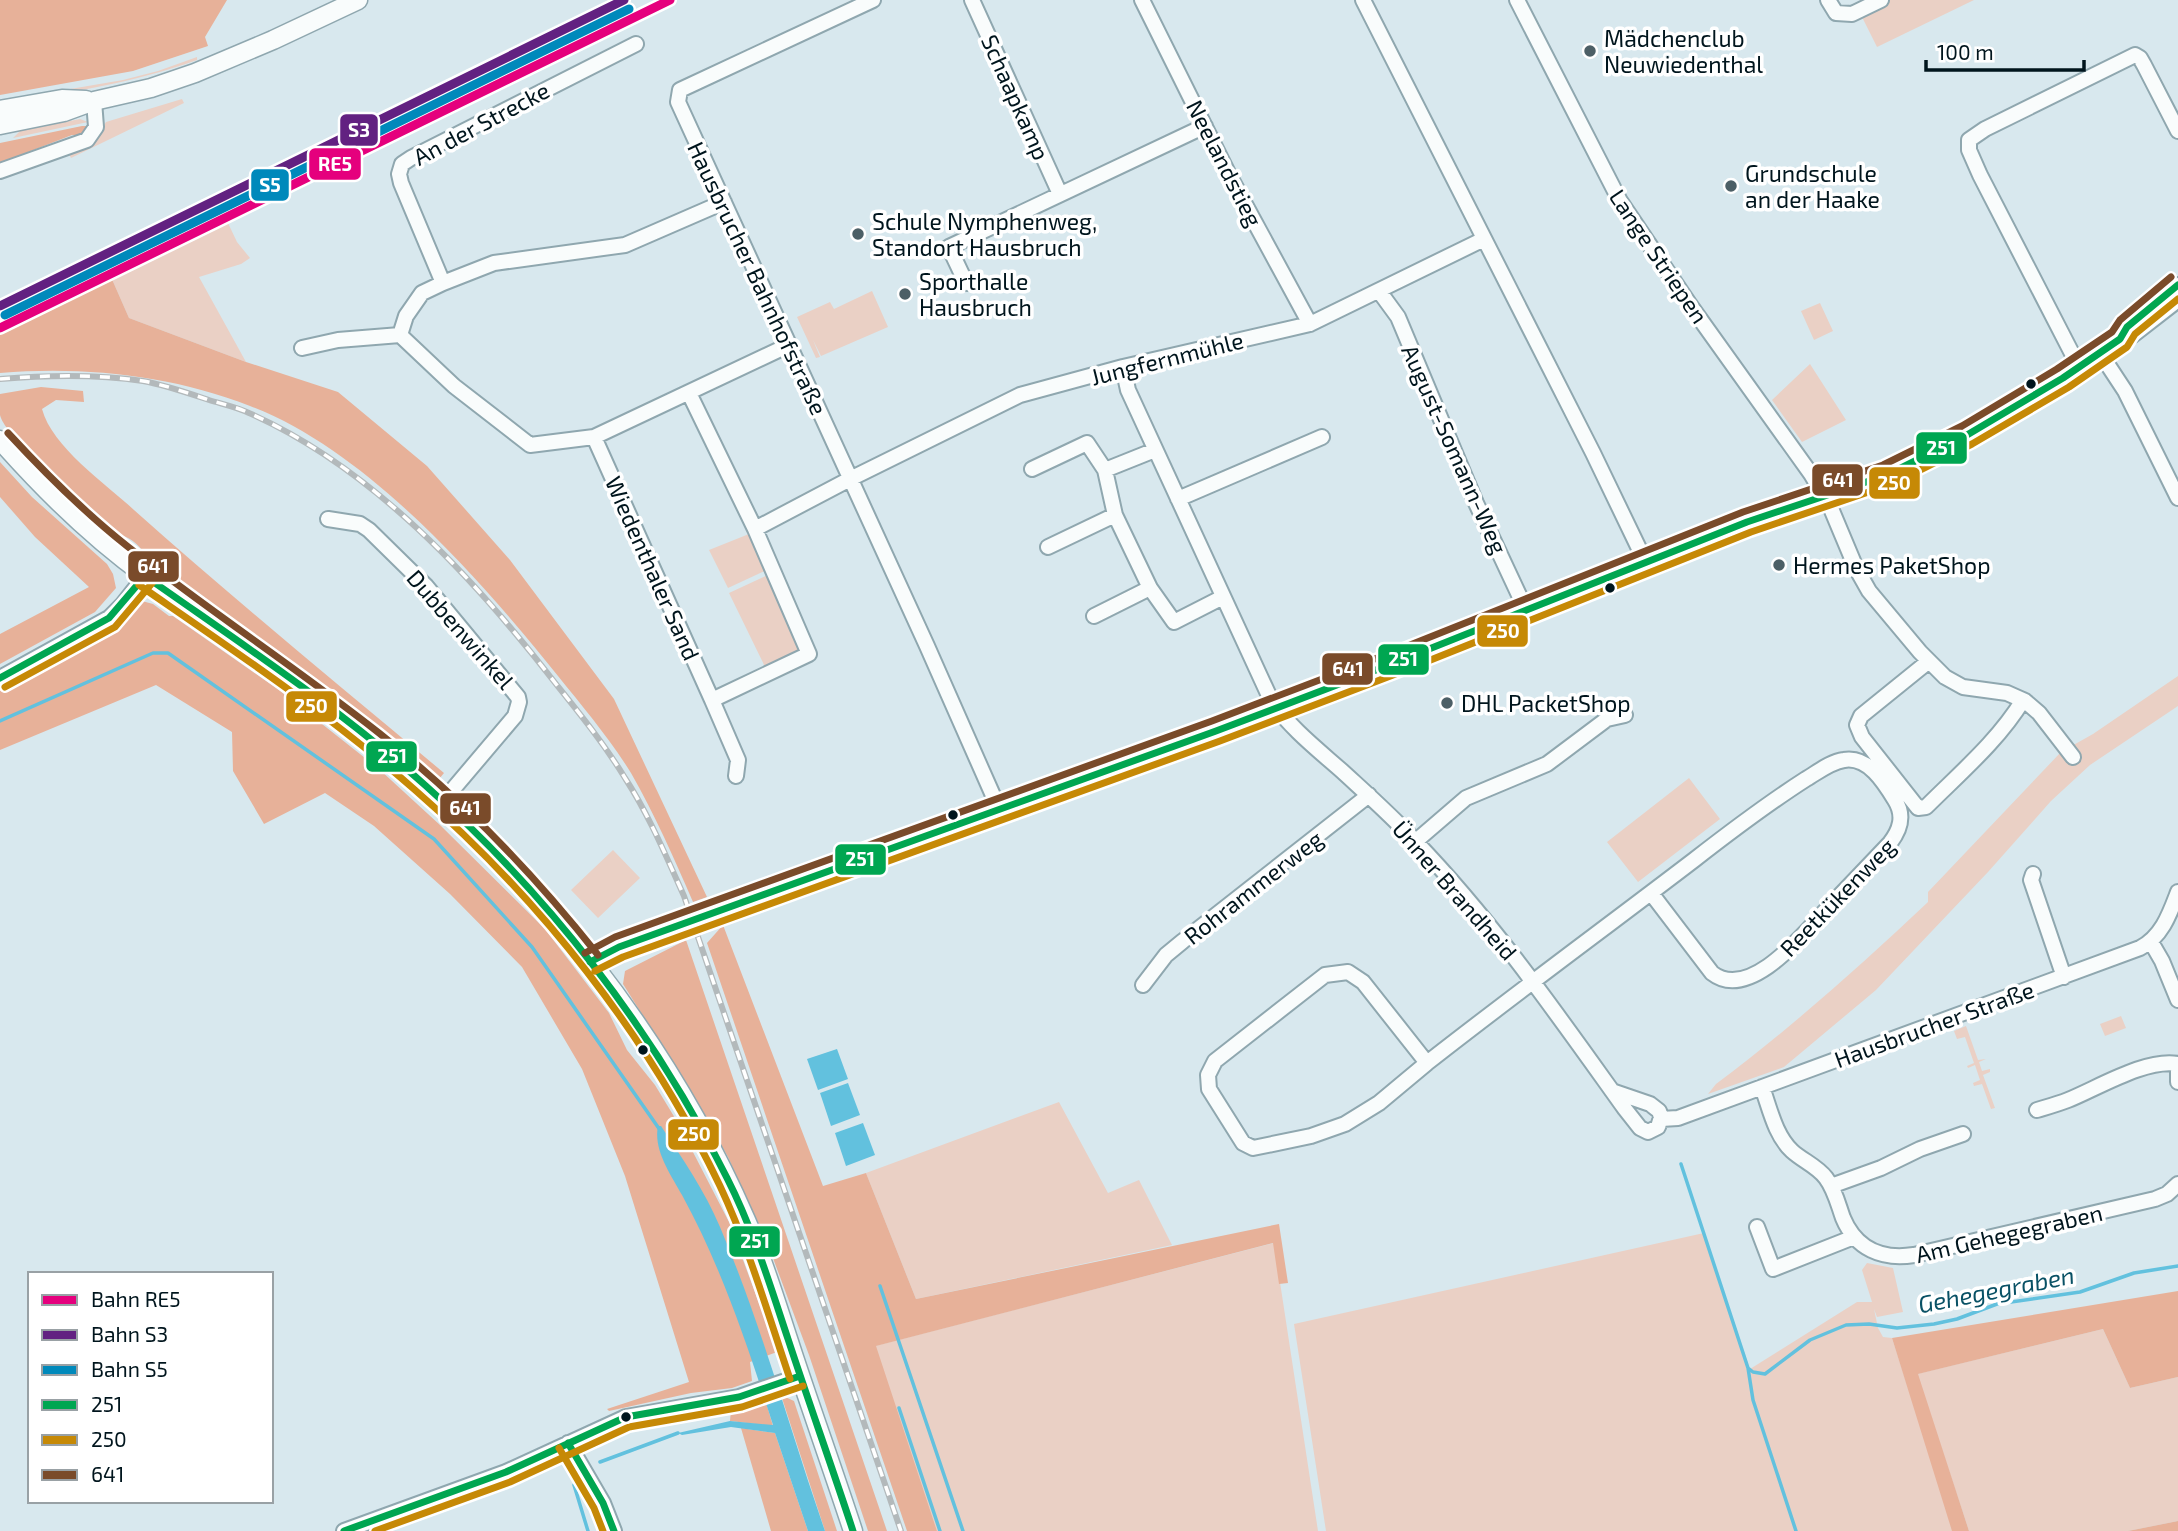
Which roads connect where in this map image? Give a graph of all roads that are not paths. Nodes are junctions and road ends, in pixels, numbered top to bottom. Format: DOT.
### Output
graph roads {
  1 [pos="358,0"];
  2 [pos="873,0"];
  3 [pos="972,0"];
  4 [pos="1142,0"];
  5 [pos="1363,0"];
  6 [pos="1517,0"];
  7 [pos="1828,0"];
  8 [pos="1881,0"];
  9 [pos="636,44"];
  10 [pos="94,101"];
  11 [pos="0,110"];
  12 [pos="0,125"];
  13 [pos="1205,125"];
  14 [pos="2178,131"];
  15 [pos="0,171"];
  16 [pos="1060,194"];
  17 [pos="724,202"];
  18 [pos="1484,239"];
  19 [pos="443,283"];
  20 [pos="966,283"];
  21 [pos="2178,285"];
  22 [pos="1379,291"];
  23 [pos="2178,300"];
  24 [pos="1310,324"];
  25 [pos="400,335"];
  26 [pos="2120,339"];
  27 [pos="789,345"];
  28 [pos="302,348"];
  29 [pos="2100,353"];
  30 [pos="1123,367"];
  31 [pos="2079,367"];
  32 [pos="689,393"];
  33 [pos="594,437"];
  34 [pos="1322,437"];
  35 [pos="0,440"];
  36 [pos="1155,450"];
  37 [pos="1032,469"];
  38 [pos="1105,470"];
  39 [pos="850,479"];
  40 [pos="1824,497"];
  41 [pos="2178,498"];
  42 [pos="1178,499"];
  43 [pos="1115,515"];
  44 [pos="328,519"];
  45 [pos="755,529"];
  46 [pos="1048,547"];
  47 [pos="1645,561"];
  48 [pos="145,576"];
  49 [pos="1150,588"];
  50 [pos="1223,597"];
  51 [pos="1526,610"];
  52 [pos="1094,616"];
  53 [pos="1929,661"];
  54 [pos="0,678"];
  55 [pos="712,700"];
  56 [pos="2023,700"];
  57 [pos="1277,708"];
  58 [pos="1625,715"];
  59 [pos="2073,757"];
  60 [pos="736,776"];
  61 [pos="1369,795"];
  62 [pos="443,801"];
  63 [pos="999,809"];
  64 [pos="1416,841"];
  65 [pos="2033,874"];
  66 [pos="2178,892"];
  67 [pos="1651,893"];
  68 [pos="2151,942"];
  69 [pos="590,962"];
  70 [pos="2064,977"];
  71 [pos="1532,981"];
  72 [pos="1143,985"];
  73 [pos="2178,1000"];
  74 [pos="1427,1063"];
  75 [pos="2178,1065"];
  76 [pos="2178,1082"];
  77 [pos="1762,1087"];
  78 [pos="1612,1091"];
  79 [pos="2037,1110"];
  80 [pos="1661,1119"];
  81 [pos="1963,1134"];
  82 [pos="2178,1184"];
  83 [pos="1831,1186"];
  84 [pos="1757,1227"];
  85 [pos="1854,1237"];
  86 [pos="800,1376"];
  87 [pos="568,1443"];
  88 [pos="344,1531"];
  89 [pos="614,1531"];
  90 [pos="853,1531"];
  1 -- 10 [label="main road"];
  2 -- 17 [label="street, Hausbrucher Bahnhofstraße"];
  3 -- 16 [label="street, Schaapkamp"];
  4 -- 13 [label="street, Neelandstieg"];
  5 -- 18 [label="street"];
  6 -- 40 [label="street, Lange Striepen"];
  7 -- 8 [label="street"];
  9 -- 19 [label="street, An der Strecke"];
  10 -- 11 [label="main road"];
  10 -- 12 [label="main road"];
  10 -- 15 [label="street"];
  13 -- 16 [label="street"];
  13 -- 24 [label="street, Neelandstieg"];
  14 -- 31 [label="street"];
  16 -- 20 [label="street"];
  17 -- 19 [label="street"];
  17 -- 27 [label="street, Hausbrucher Bahnhofstraße"];
  18 -- 22 [label="street, Jungfernmühle"];
  18 -- 47 [label="street"];
  19 -- 25 [label="street"];
  21 -- 26 [label="street"];
  22 -- 24 [label="street, Jungfernmühle"];
  22 -- 51 [label="street, August-Somann-Weg"];
  23 -- 26 [label="street"];
  24 -- 30 [label="street, Jungfernmühle"];
  25 -- 28 [label="street"];
  25 -- 33 [label="street"];
  26 -- 29 [label="street"];
  27 -- 32 [label="street"];
  27 -- 39 [label="street, Hausbrucher Bahnhofstraße"];
  29 -- 31 [label="street"];
  29 -- 41 [label="street"];
  30 -- 36 [label="street, Ünner Brandheid"];
  30 -- 39 [label="street, Jungfernmühle"];
  31 -- 40 [label="street"];
  32 -- 33 [label="street"];
  32 -- 45 [label="street"];
  33 -- 55 [label="street, Wiedenthaler Sand"];
  34 -- 42 [label="street"];
  35 -- 48 [label="main road"];
  36 -- 38 [label="street"];
  36 -- 42 [label="street, Ünner Brandheid"];
  37 -- 38 [label="street"];
  38 -- 43 [label="street"];
  39 -- 45 [label="street"];
  39 -- 63 [label="street, Hausbrucher Bahnhofstraße"];
  40 -- 47 [label="street"];
  40 -- 53 [label="street, Lange Striepen"];
  42 -- 50 [label="street, Ünner Brandheid"];
  43 -- 46 [label="street"];
  43 -- 49 [label="street"];
  44 -- 62 [label="street, Dubbenwinkel"];
  45 -- 55 [label="street"];
  47 -- 51 [label="street"];
  48 -- 54 [label="street"];
  48 -- 62 [label="main road"];
  49 -- 50 [label="street"];
  49 -- 52 [label="street"];
  50 -- 57 [label="street, Ünner Brandheid"];
  51 -- 57 [label="street"];
  53 -- 56 [label="street, Lange Striepen"];
  53 -- 56 [label="street"];
  55 -- 60 [label="street, Wiedenthaler Sand"];
  56 -- 59 [label="street"];
  57 -- 61 [label="street, Ünner Brandheid"];
  57 -- 63 [label="street"];
  58 -- 64 [label="street"];
  61 -- 64 [label="street, Ünner Brandheid"];
  61 -- 72 [label="street, Rohrammerweg"];
  62 -- 69 [label="main road"];
  63 -- 69 [label="street"];
  64 -- 71 [label="street, Ünner Brandheid"];
  65 -- 70 [label="street"];
  66 -- 68 [label="street"];
  67 -- 67 [label="street, Reetkükenweg"];
  67 -- 71 [label="street, Reetkükenweg"];
  68 -- 70 [label="street, Hausbrucher Straße"];
  68 -- 73 [label="street"];
  69 -- 86 [label="main road"];
  70 -- 77 [label="street, Hausbrucher Straße"];
  71 -- 74 [label="street, Reetkükenweg"];
  71 -- 78 [label="street, Ünner Brandheid"];
  74 -- 74 [label="street, Reetkükenweg"];
  75 -- 76 [label="street"];
  75 -- 79 [label="street"];
  77 -- 80 [label="street, Hausbrucher Straße"];
  77 -- 83 [label="street"];
  78 -- 80 [label="street"];
  78 -- 80 [label="street, Ünner Brandheid"];
  81 -- 83 [label="street"];
  82 -- 85 [label="street, Am Gehegegraben"];
  83 -- 85 [label="street"];
  84 -- 85 [label="street"];
  86 -- 87 [label="street"];
  86 -- 90 [label="main road"];
  87 -- 88 [label="street"];
  87 -- 89 [label="street"];
}
